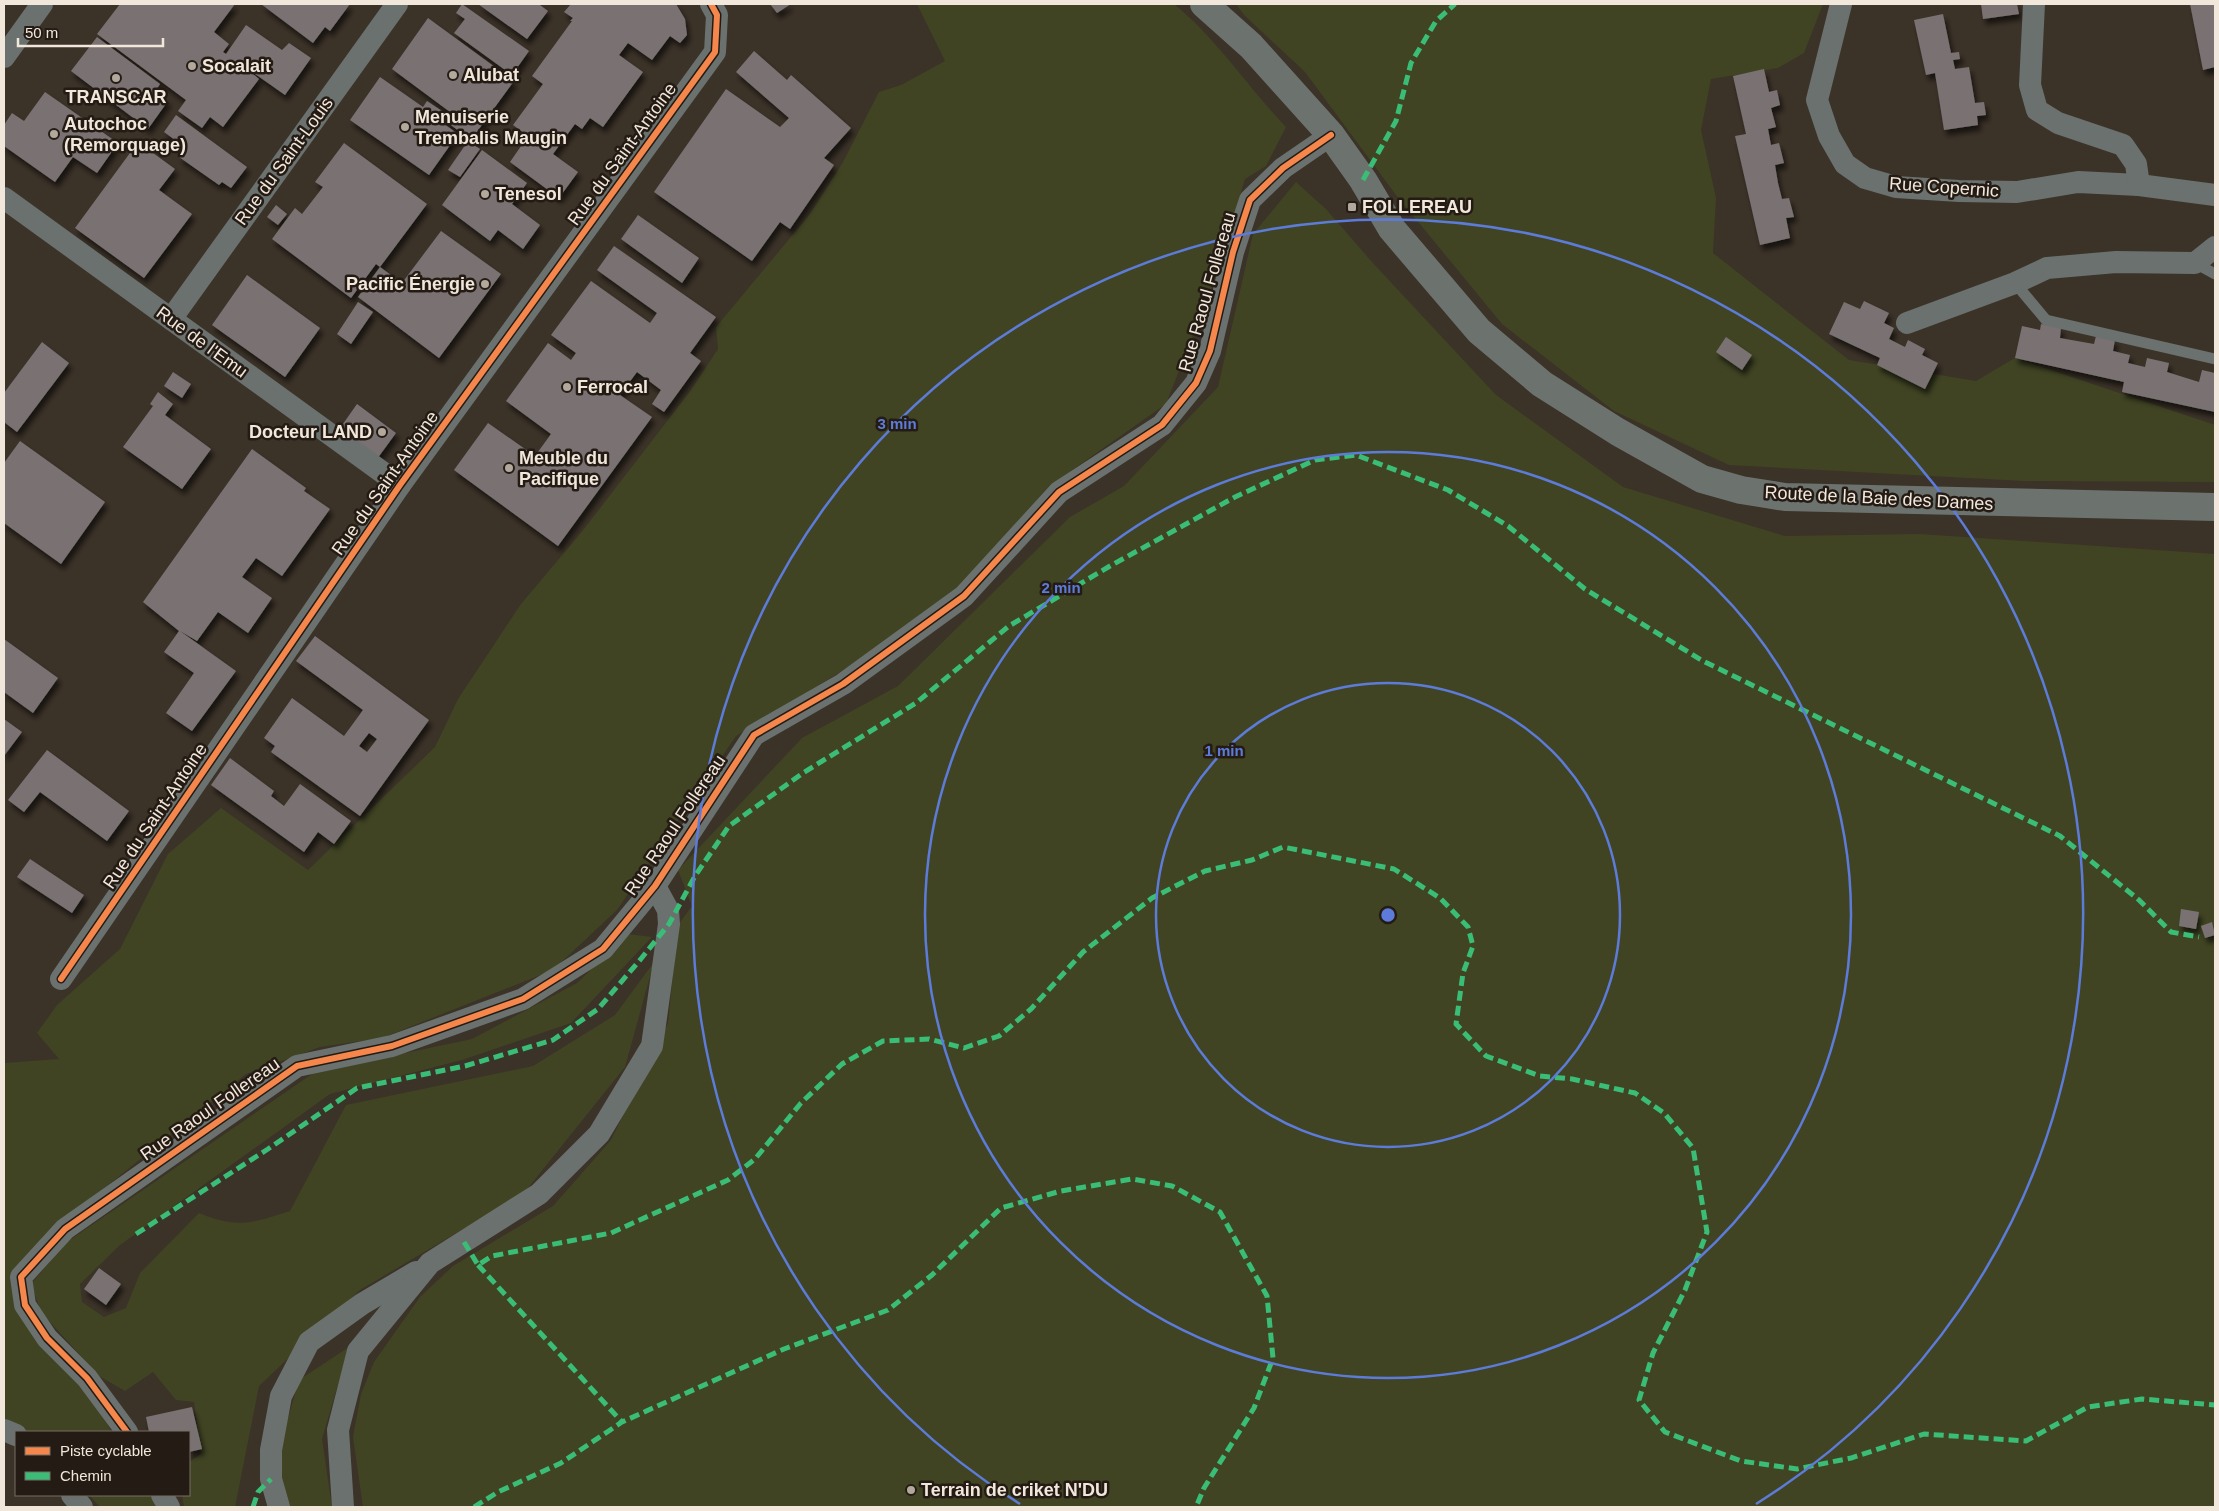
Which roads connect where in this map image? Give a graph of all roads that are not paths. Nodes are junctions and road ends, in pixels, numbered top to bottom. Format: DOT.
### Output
graph roads {
  1 [pos="42,4"];
  2 [pos="397,4"];
  3 [pos="711,4"];
  4 [pos="1204,4"];
  5 [pos="1841,4"];
  6 [pos="2034,4"];
  7 [pos="4,57"];
  8 [pos="1331,135"];
  9 [pos="2139,185"];
  10 [pos="2215,195"];
  11 [pos="4,198"];
  12 [pos="2215,248"];
  13 [pos="2195,263"];
  14 [pos="2215,274"];
  15 [pos="2015,282"];
  16 [pos="171,319"];
  17 [pos="1908,322"];
  18 [pos="2215,359"];
  19 [pos="400,485"];
  20 [pos="2215,507"];
  21 [pos="655,886"];
  22 [pos="61,979"];
  23 [pos="430,1263"];
  24 [pos="126,1431"];
  25 [pos="73,1496"];
  26 [pos="163,1496"];
  27 [pos="82,1507"];
  28 [pos="169,1507"];
  29 [pos="279,1507"];
  30 [pos="343,1507"];
  1 -- 7 [label="street"];
  2 -- 16 [label="street, Rue du Saint-Louis"];
  3 -- 19 [label="street, Rue du Saint-Antoine"];
  4 -- 8 [label="main road, Route de la Baie des Dames"];
  5 -- 9 [label="street, Rue Copernic"];
  6 -- 9 [label="street"];
  8 -- 20 [label="main road, Route de la Baie des Dames"];
  8 -- 21 [label="street, Rue Raoul Follereau"];
  9 -- 10 [label="street, Rue Copernic"];
  11 -- 16 [label="street, Rue de l'Emu"];
  12 -- 13 [label="street"];
  13 -- 14 [label="lane"];
  13 -- 15 [label="street"];
  15 -- 17 [label="street"];
  15 -- 18 [label="lane"];
  16 -- 19 [label="street, Rue de l'Emu"];
  19 -- 22 [label="street, Rue du Saint-Antoine"];
  21 -- 23 [label="street"];
  21 -- 24 [label="street, Rue Raoul Follereau"];
  23 -- 29 [label="street"];
  23 -- 30 [label="street"];
  25 -- 27 [label="street"];
  26 -- 28 [label="street"];
}
